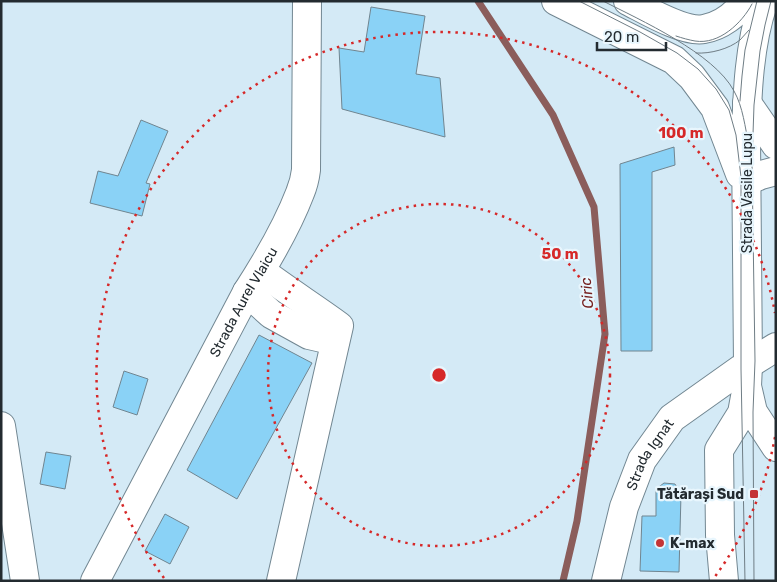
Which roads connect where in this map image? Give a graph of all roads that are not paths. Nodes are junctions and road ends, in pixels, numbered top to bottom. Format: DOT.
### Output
graph roads {
  1 [pos="308,1"];
  2 [pos="556,1"];
  3 [pos="628,1"];
  4 [pos="746,1"];
  5 [pos="764,1"];
  6 [pos="747,103"];
  7 [pos="776,145"];
  8 [pos="776,171"];
  9 [pos="747,187"];
  10 [pos="254,281"];
  11 [pos="776,348"];
  12 [pos="748,376"];
  13 [pos="1,426"];
  14 [pos="776,448"];
  15 [pos="25,581"];
  16 [pos="95,581"];
  17 [pos="281,581"];
  18 [pos="606,581"];
  19 [pos="724,581"];
  1 -- 10 [label="street, Strada Aurel Vlaicu"];
  2 -- 9 [label="street"];
  3 -- 4 [label="street"];
  5 -- 6 [label="street, Strada Vasile Lupu"];
  6 -- 7 [label="street"];
  6 -- 9 [label="street, Strada Vasile Lupu"];
  8 -- 9 [label="street"];
  9 -- 12 [label="street, Strada Vasile Lupu"];
  10 -- 16 [label="street, Strada Aurel Vlaicu"];
  10 -- 17 [label="street"];
  11 -- 12 [label="street, Strada Ignat"];
  12 -- 14 [label="street, Strada Vasile Lupu"];
  12 -- 18 [label="street, Strada Ignat"];
  12 -- 19 [label="street, Strada Vasile Lupu"];
  13 -- 15 [label="street"];
}
